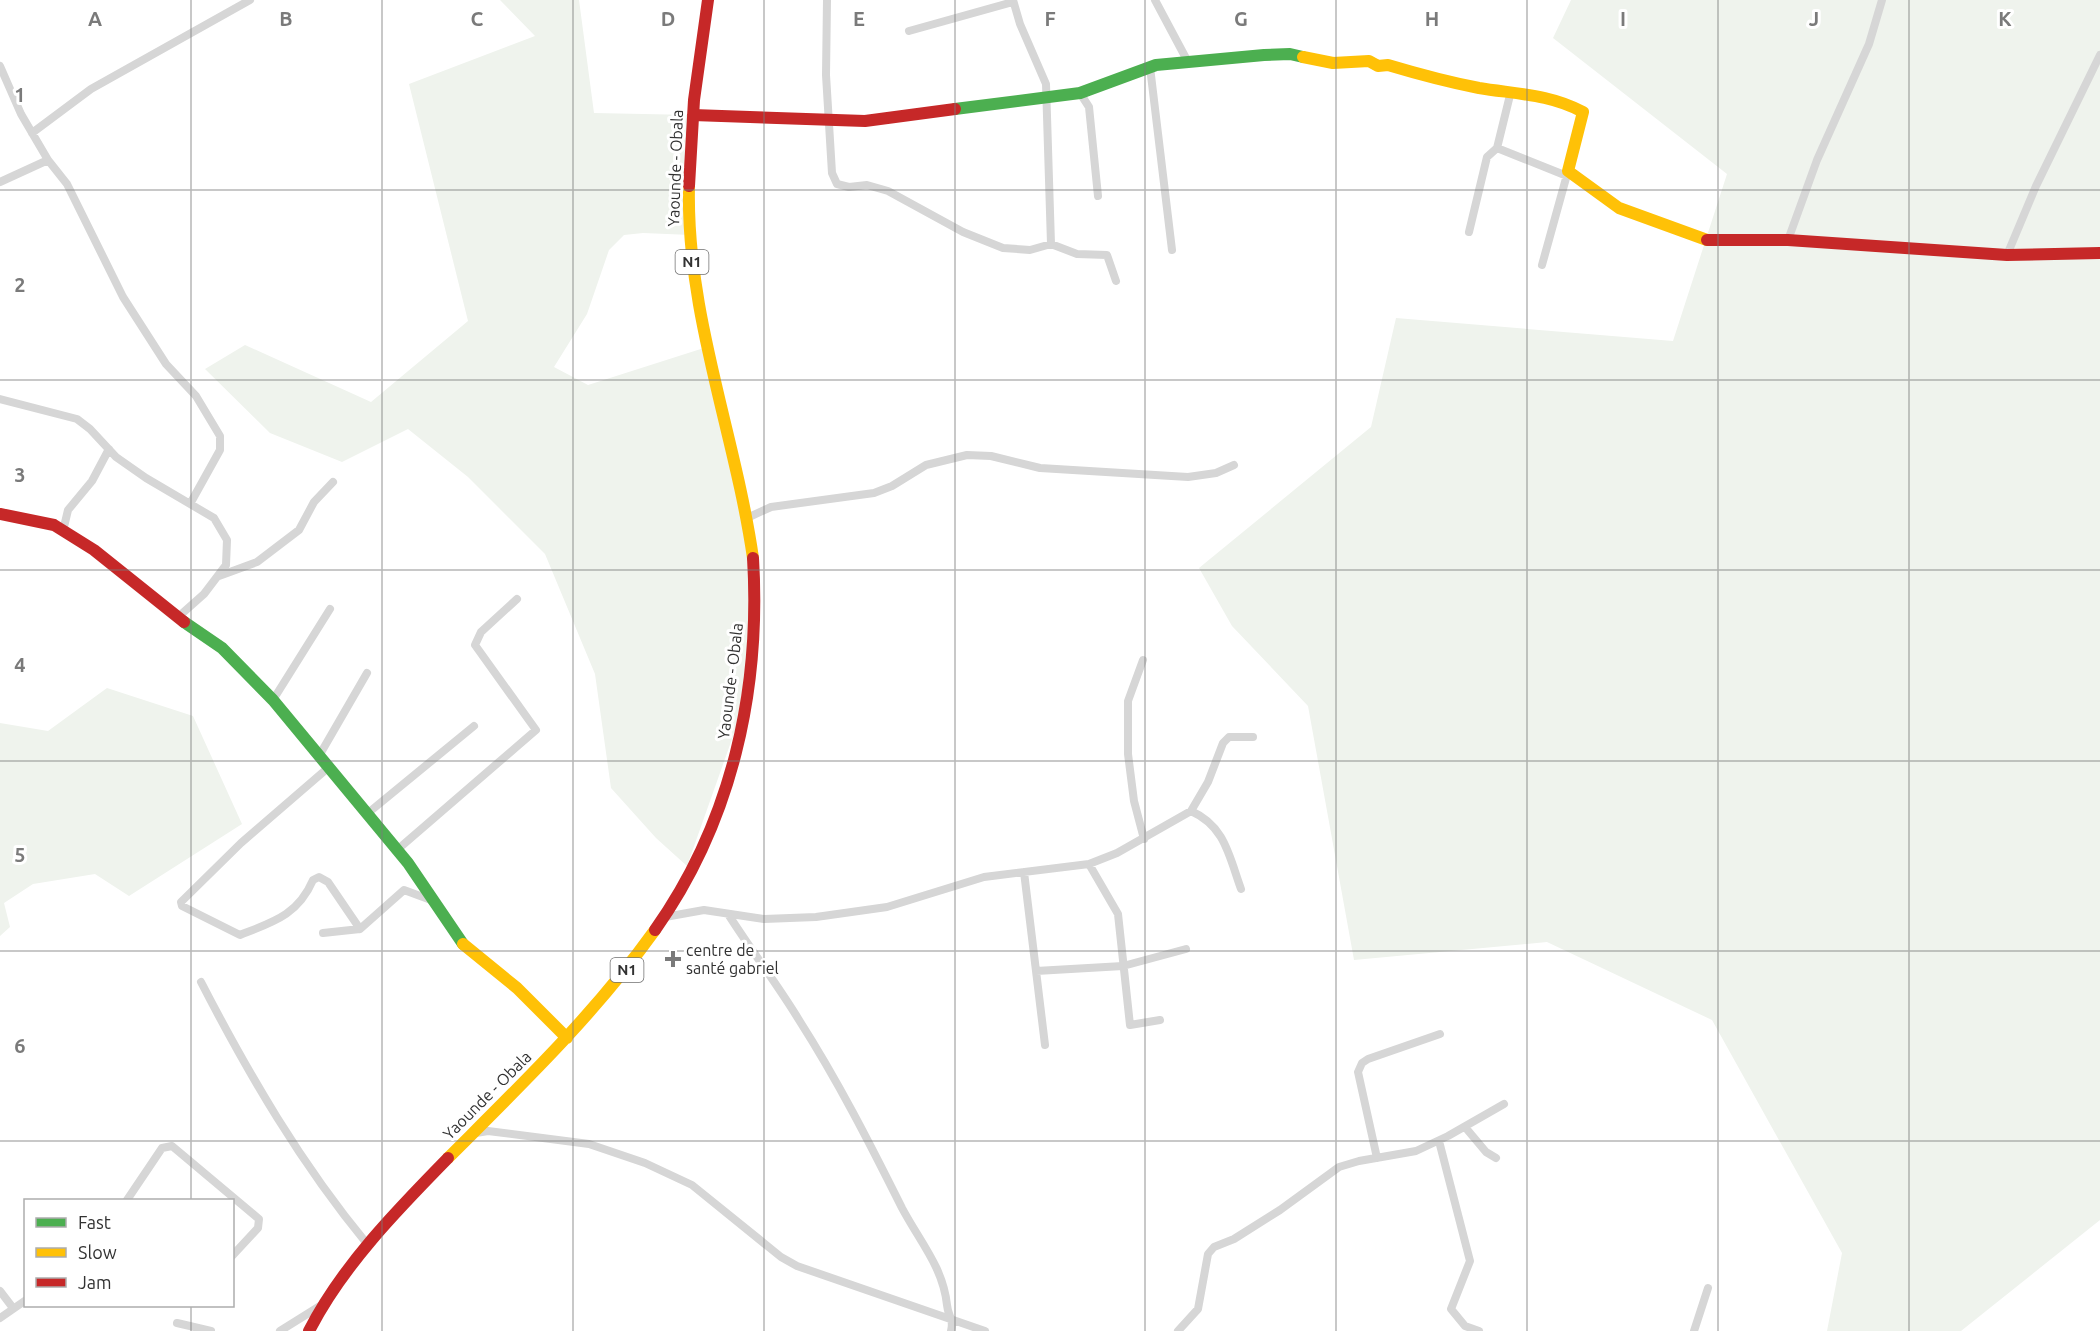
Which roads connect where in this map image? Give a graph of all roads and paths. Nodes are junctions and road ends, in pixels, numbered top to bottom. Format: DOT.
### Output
graph roads {
  1 [pos="250,0"];
  2 [pos="708,0"];
  3 [pos="827,0"];
  4 [pos="1155,0"];
  5 [pos="1882,0"];
  6 [pos="1013,1"];
  7 [pos="909,31"];
  8 [pos="2100,55"];
  9 [pos="1188,62"];
  10 [pos="0,66"];
  11 [pos="1150,67"];
  12 [pos="1511,91"];
  13 [pos="1080,93"];
  14 [pos="1045,97"];
  15 [pos="693,115"];
  16 [pos="830,119"];
  17 [pos="32,133"];
  18 [pos="1497,148"];
  19 [pos="48,160"];
  20 [pos="1568,174"];
  21 [pos="0,182"];
  22 [pos="1098,196"];
  23 [pos="1469,232"];
  24 [pos="1788,240"];
  25 [pos="1051,244"];
  26 [pos="1172,250"];
  27 [pos="2100,253"];
  28 [pos="2007,255"];
  29 [pos="1542,265"];
  30 [pos="1116,280"];
  31 [pos="0,399"];
  32 [pos="109,449"];
  33 [pos="1234,465"];
  34 [pos="333,482"];
  35 [pos="190,504"];
  36 [pos="0,514"];
  37 [pos="747,518"];
  38 [pos="63,531"];
  39 [pos="218,576"];
  40 [pos="517,599"];
  41 [pos="330,609"];
  42 [pos="177,618"];
  43 [pos="1143,660"];
  44 [pos="367,673"];
  45 [pos="273,700"];
  46 [pos="474,726"];
  47 [pos="1252,737"];
  48 [pos="319,756"];
  49 [pos="328,767"];
  50 [pos="1191,811"];
  51 [pos="368,813"];
  52 [pos="1144,839"];
  53 [pos="397,850"];
  54 [pos="1089,864"];
  55 [pos="1024,872"];
  56 [pos="1241,889"];
  57 [pos="431,900"];
  58 [pos="728,914"];
  59 [pos="665,917"];
  60 [pos="360,929"];
  61 [pos="323,933"];
  62 [pos="1186,949"];
  63 [pos="1122,966"];
  64 [pos="1036,971"];
  65 [pos="201,982"];
  66 [pos="1160,1020"];
  67 [pos="1440,1034"];
  68 [pos="567,1038"];
  69 [pos="1045,1045"];
  70 [pos="1504,1104"];
  71 [pos="1466,1127"];
  72 [pos="473,1134"];
  73 [pos="1438,1142"];
  74 [pos="1377,1158"];
  75 [pos="1496,1158"];
  76 [pos="128,1199"];
  77 [pos="368,1245"];
  78 [pos="234,1254"];
  79 [pos="1708,1288"];
  80 [pos="0,1292"];
  81 [pos="24,1301"];
  82 [pos="321,1306"];
  83 [pos="13,1308"];
  84 [pos="0,1318"];
  85 [pos="177,1323"];
  86 [pos="952,1326"];
  87 [pos="211,1331"];
  88 [pos="280,1331"];
  89 [pos="309,1331"];
  90 [pos="985,1331"];
  91 [pos="1178,1331"];
  92 [pos="1479,1331"];
  93 [pos="1694,1331"];
  1 -- 17 [label="street"];
  2 -- 15 [label="main road, Yaounde - Obala / N1"];
  3 -- 16 [label="street"];
  4 -- 9 [label="street"];
  5 -- 24 [label="street"];
  6 -- 7 [label="street"];
  6 -- 14 [label="street"];
  8 -- 28 [label="street"];
  9 -- 11 [label="main road"];
  9 -- 12 [label="main road"];
  10 -- 17 [label="street"];
  11 -- 13 [label="main road"];
  11 -- 26 [label="street"];
  12 -- 18 [label="street"];
  12 -- 20 [label="main road"];
  13 -- 14 [label="main road"];
  13 -- 22 [label="street"];
  14 -- 16 [label="main road"];
  14 -- 25 [label="street"];
  15 -- 16 [label="main road"];
  15 -- 37 [label="main road, Yaounde - Obala / N1"];
  16 -- 25 [label="street"];
  17 -- 19 [label="street"];
  18 -- 20 [label="street"];
  18 -- 23 [label="street"];
  19 -- 21 [label="street"];
  19 -- 35 [label="street"];
  20 -- 24 [label="main road"];
  20 -- 29 [label="street"];
  24 -- 28 [label="main road"];
  25 -- 30 [label="street"];
  27 -- 28 [label="main road"];
  31 -- 32 [label="street"];
  32 -- 35 [label="street"];
  32 -- 38 [label="street"];
  33 -- 37 [label="street"];
  34 -- 39 [label="street"];
  35 -- 39 [label="street"];
  36 -- 38 [label="main road"];
  37 -- 59 [label="main road, Yaounde - Obala / N1"];
  38 -- 42 [label="main road"];
  39 -- 42 [label="street"];
  40 -- 53 [label="street"];
  41 -- 45 [label="street"];
  42 -- 45 [label="main road"];
  43 -- 52 [label="street"];
  44 -- 48 [label="street"];
  45 -- 48 [label="main road"];
  46 -- 51 [label="street"];
  47 -- 50 [label="street"];
  48 -- 49 [label="main road"];
  49 -- 51 [label="main road"];
  49 -- 60 [label="street"];
  50 -- 52 [label="street"];
  50 -- 56 [label="street"];
  51 -- 53 [label="main road"];
  52 -- 54 [label="street"];
  53 -- 57 [label="main road"];
  54 -- 55 [label="street"];
  54 -- 63 [label="street"];
  55 -- 58 [label="street"];
  55 -- 64 [label="street"];
  57 -- 60 [label="street"];
  57 -- 68 [label="main road"];
  58 -- 59 [label="street"];
  58 -- 86 [label="street"];
  59 -- 68 [label="main road, Yaounde - Obala / N1"];
  60 -- 61 [label="street"];
  62 -- 63 [label="street"];
  63 -- 64 [label="street"];
  63 -- 66 [label="street"];
  64 -- 69 [label="street"];
  65 -- 77 [label="street"];
  67 -- 74 [label="street"];
  68 -- 72 [label="main road, Yaounde - Obala / N1"];
  70 -- 71 [label="street"];
  71 -- 73 [label="street"];
  71 -- 75 [label="street"];
  72 -- 77 [label="main road, Yaounde - Obala / N1"];
  72 -- 86 [label="street"];
  73 -- 74 [label="street"];
  73 -- 92 [label="street"];
  74 -- 91 [label="street"];
  76 -- 78 [label="street"];
  77 -- 82 [label="main road, Yaounde - Obala / N1"];
  79 -- 93 [label="street"];
  80 -- 83 [label="street"];
  81 -- 83 [label="street"];
  82 -- 88 [label="street"];
  82 -- 89 [label="main road, Yaounde - Obala / N1"];
  83 -- 84 [label="street"];
  85 -- 87 [label="street"];
  86 -- 90 [label="street"];
}
